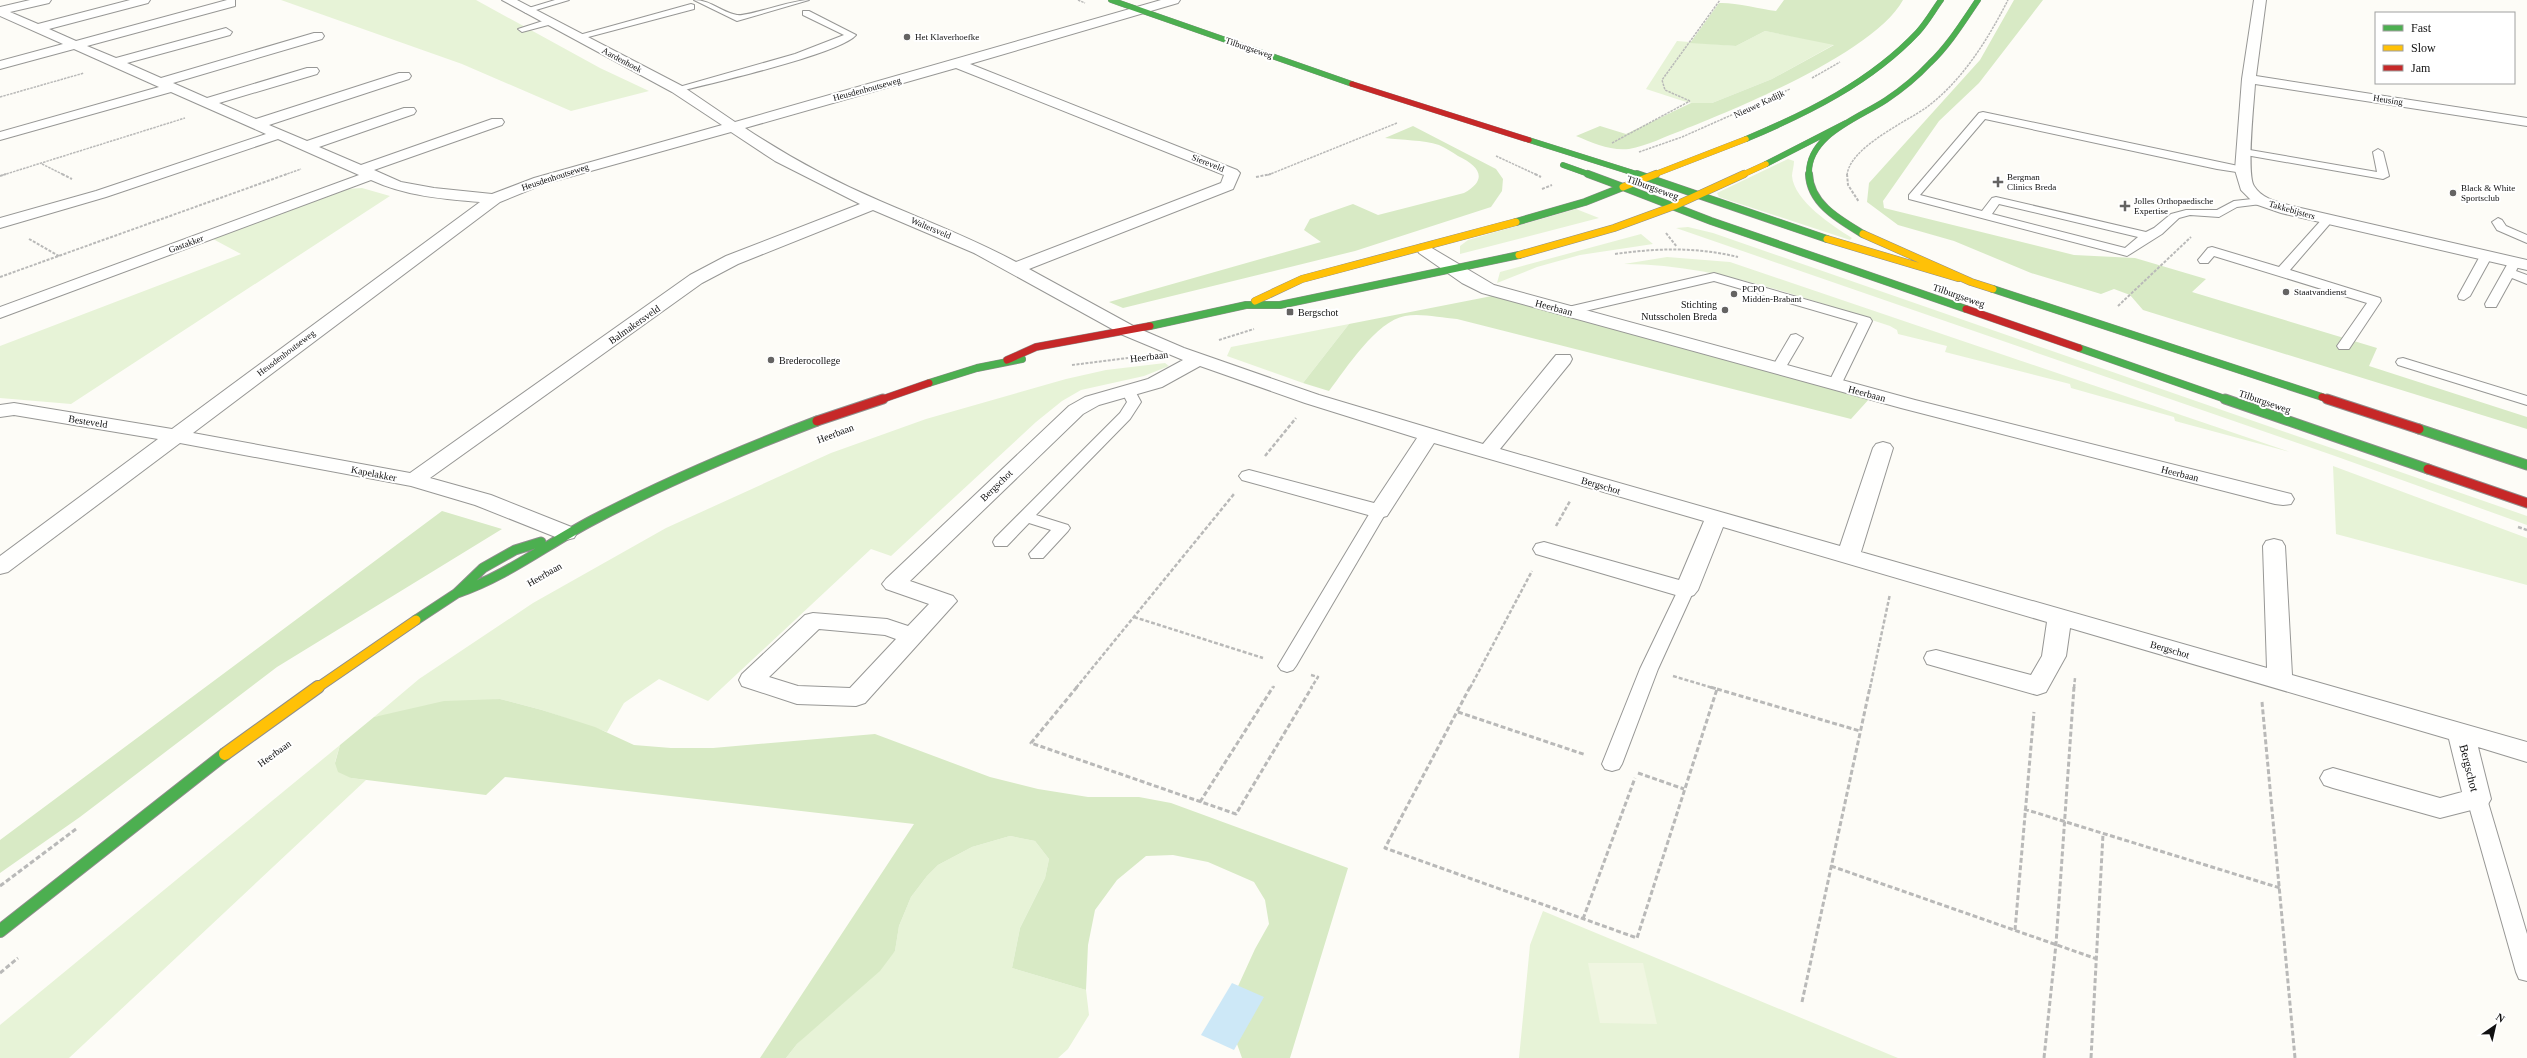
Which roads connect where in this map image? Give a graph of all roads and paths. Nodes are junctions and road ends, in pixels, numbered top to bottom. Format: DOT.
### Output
graph roads {
  1 [pos="45,0"];
  2 [pos="144,0"];
  3 [pos="508,0"];
  4 [pos="565,0"];
  5 [pos="776,0"];
  6 [pos="805,0"];
  7 [pos="1111,0"];
  8 [pos="1174,0"];
  9 [pos="1720,0"];
  10 [pos="1941,0"];
  11 [pos="1978,0"];
  12 [pos="2260,0"];
  13 [pos="231,3"];
  14 [pos="694,3"];
  15 [pos="786,5"];
  16 [pos="526,10"];
  17 [pos="1140,10"];
  18 [pos="0,12"];
  19 [pos="806,13"];
  20 [pos="549,22"];
  21 [pos="37,28"];
  22 [pos="522,29"];
  23 [pos="226,32"];
  24 [pos="318,36"];
  25 [pos="577,37"];
  26 [pos="76,45"];
  27 [pos="1846,59"];
  28 [pos="118,63"];
  29 [pos="957,64"];
  30 [pos="0,65"];
  31 [pos="312,71"];
  32 [pos="404,76"];
  33 [pos="1811,79"];
  34 [pos="2249,79"];
  35 [pos="167,84"];
  36 [pos="677,89"];
  37 [pos="1791,89"];
  38 [pos="1387,96"];
  39 [pos="0,97"];
  40 [pos="213,105"];
  41 [pos="409,111"];
  42 [pos="1404,120"];
  43 [pos="496,122"];
  44 [pos="2527,122"];
  45 [pos="1846,123"];
  46 [pos="256,124"];
  47 [pos="732,126"];
  48 [pos="280,134"];
  49 [pos="0,136"];
  50 [pos="1484,136"];
  51 [pos="307,146"];
  52 [pos="1608,146"];
  53 [pos="2244,152"];
  54 [pos="2378,152"];
  55 [pos="333,158"];
  56 [pos="1556,162"];
  57 [pos="1607,164"];
  58 [pos="2243,170"];
  59 [pos="367,173"];
  60 [pos="0,176"];
  61 [pos="1649,178"];
  62 [pos="1230,180"];
  63 [pos="1623,188"];
  64 [pos="1698,196"];
  65 [pos="494,199"];
  66 [pos="2261,200"];
  67 [pos="874,204"];
  68 [pos="1674,206"];
  69 [pos="2219,214"];
  70 [pos="1984,216"];
  71 [pos="2328,219"];
  72 [pos="2498,222"];
  73 [pos="0,223"];
  74 [pos="2147,236"];
  75 [pos="2527,239"];
  76 [pos="1425,249"];
  77 [pos="2486,256"];
  78 [pos="2204,260"];
  79 [pos="2517,267"];
  80 [pos="1013,269"];
  81 [pos="1456,270"];
  82 [pos="2282,272"];
  83 [pos="0,277"];
  84 [pos="2527,280"];
  85 [pos="1971,282"];
  86 [pos="2464,296"];
  87 [pos="2491,304"];
  88 [pos="1246,305"];
  89 [pos="2116,308"];
  90 [pos="1568,311"];
  91 [pos="0,313"];
  92 [pos="1129,331"];
  93 [pos="1796,338"];
  94 [pos="2344,346"];
  95 [pos="1177,352"];
  96 [pos="1059,353"];
  97 [pos="1037,357"];
  98 [pos="1200,359"];
  99 [pos="1562,359"];
  100 [pos="1007,360"];
  101 [pos="2403,362"];
  102 [pos="1068,366"];
  103 [pos="1778,369"];
  104 [pos="1835,384"];
  105 [pos="1129,392"];
  106 [pos="1312,399"];
  107 [pos="2527,401"];
  108 [pos="0,411"];
  109 [pos="1429,435"];
  110 [pos="176,436"];
  111 [pos="1883,448"];
  112 [pos="1486,452"];
  113 [pos="2527,464"];
  114 [pos="1249,476"];
  115 [pos="1581,479"];
  116 [pos="414,480"];
  117 [pos="2283,500"];
  118 [pos="2527,504"];
  119 [pos="1379,511"];
  120 [pos="1026,517"];
  121 [pos="1716,518"];
  122 [pos="566,533"];
  123 [pos="1001,542"];
  124 [pos="2274,546"];
  125 [pos="1544,549"];
  126 [pos="1037,554"];
  127 [pos="1848,556"];
  128 [pos="0,567"];
  129 [pos="1895,570"];
  130 [pos="1686,590"];
  131 [pos="457,593"];
  132 [pos="1134,617"];
  133 [pos="2060,617"];
  134 [pos="913,636"];
  135 [pos="1936,658"];
  136 [pos="1287,666"];
  137 [pos="1649,669"];
  138 [pos="2076,676"];
  139 [pos="2270,678"];
  140 [pos="2037,686"];
  141 [pos="1717,689"];
  142 [pos="1458,712"];
  143 [pos="1860,732"];
  144 [pos="2461,733"];
  145 [pos="2527,752"];
  146 [pos="1612,764"];
  147 [pos="1637,772"];
  148 [pos="2333,778"];
  149 [pos="1684,789"];
  150 [pos="2477,799"];
  151 [pos="1200,802"];
  152 [pos="2024,809"];
  153 [pos="2065,822"];
  154 [pos="2103,834"];
  155 [pos="1831,866"];
  156 [pos="2280,888"];
  157 [pos="1583,919"];
  158 [pos="2015,930"];
  159 [pos="0,931"];
  160 [pos="2056,944"];
  161 [pos="20,955"];
  162 [pos="2096,959"];
  163 [pos="2527,972"];
  164 [pos="0,973"];
  165 [pos="1802,1002"];
  166 [pos="2044,1058"];
  167 [pos="2091,1058"];
  168 [pos="2295,1058"];
  1 -- 18 [label="street"];
  2 -- 21 [label="street"];
  3 -- 16 [label="street, Aardenhoek"];
  4 -- 16 [label="lane"];
  5 -- 15 [label="lane"];
  6 -- 15 [label="lane"];
  7 -- 17 [label="main road, Tilburgseweg"];
  8 -- 17 [label="street, Heusdenhoutseweg"];
  9 -- 52 [label="path"];
  10 -- 61 [label="main road"];
  11 -- 45 [label="main road"];
  12 -- 34 [label="street, Takkebijsters"];
  13 -- 26 [label="street"];
  14 -- 15 [label="lane"];
  14 -- 25 [label="lane"];
  16 -- 20 [label="street, Aardenhoek"];
  17 -- 29 [label="street, Heusdenhoutseweg"];
  17 -- 38 [label="main road, Tilburgseweg"];
  18 -- 21 [label="street"];
  19 -- 36 [label="lane"];
  20 -- 22 [label="lane"];
  20 -- 25 [label="street, Aardenhoek"];
  21 -- 26 [label="street"];
  23 -- 28 [label="street"];
  24 -- 35 [label="street"];
  25 -- 36 [label="street, Aardenhoek"];
  26 -- 28 [label="street"];
  26 -- 30 [label="street"];
  27 -- 33 [label="path"];
  28 -- 35 [label="street"];
  28 -- 39 [label="path"];
  29 -- 47 [label="street, Heusdenhoutseweg"];
  29 -- 62 [label="street, Siereveld"];
  31 -- 40 [label="street"];
  32 -- 46 [label="street"];
  34 -- 44 [label="street, Heusing"];
  34 -- 53 [label="street, Takkebijsters"];
  35 -- 40 [label="street"];
  35 -- 49 [label="street"];
  36 -- 47 [label="street, Aardenhoek"];
  37 -- 57 [label="path, Nieuwe Kadijk"];
  38 -- 50 [label="main road, Tilburgseweg"];
  38 -- 57 [label="main road, Tilburgseweg"];
  40 -- 46 [label="street"];
  40 -- 60 [label="path"];
  41 -- 51 [label="street"];
  42 -- 62 [label="path"];
  43 -- 59 [label="street, Gastakker"];
  45 -- 64 [label="main road"];
  45 -- 85 [label="main road, Tilburgseweg"];
  46 -- 48 [label="street"];
  47 -- 65 [label="street, Heusdenhoutseweg"];
  47 -- 67 [label="street, Waltersveld"];
  48 -- 51 [label="street"];
  48 -- 73 [label="street"];
  51 -- 55 [label="street"];
  53 -- 54 [label="lane"];
  53 -- 58 [label="street, Takkebijsters"];
  55 -- 59 [label="street"];
  55 -- 83 [label="path"];
  56 -- 63 [label="main road, Tilburgseweg"];
  57 -- 61 [label="main road, Tilburgseweg"];
  58 -- 66 [label="street, Takkebijsters"];
  58 -- 70 [label="lane"];
  59 -- 65 [label="street"];
  59 -- 91 [label="street, Gastakker"];
  61 -- 63 [label="main road"];
  61 -- 64 [label="main road, Tilburgseweg"];
  62 -- 80 [label="street, Siereveld"];
  63 -- 68 [label="main road, Tilburgseweg"];
  63 -- 76 [label="main road, Heerbaan"];
  64 -- 68 [label="main road"];
  64 -- 85 [label="main road, Tilburgseweg"];
  65 -- 110 [label="street, Heusdenhoutseweg"];
  66 -- 69 [label="lane"];
  66 -- 71 [label="street, Takkebijsters"];
  67 -- 80 [label="street, Waltersveld"];
  67 -- 116 [label="street, Balmakersveld"];
  68 -- 81 [label="main road, Heerbaan"];
  68 -- 118 [label="main road, Tilburgseweg"];
  69 -- 74 [label="lane"];
  69 -- 89 [label="path"];
  70 -- 74 [label="lane"];
  70 -- 74 [label="lane"];
  71 -- 77 [label="street, Takkebijsters"];
  71 -- 82 [label="lane"];
  72 -- 75 [label="lane"];
  76 -- 81 [label="street, Heerbaan"];
  76 -- 88 [label="main road, Heerbaan"];
  77 -- 79 [label="street, Takkebijsters"];
  77 -- 86 [label="lane"];
  78 -- 82 [label="lane"];
  79 -- 84 [label="lane"];
  79 -- 87 [label="lane"];
  80 -- 92 [label="street, Waltersveld"];
  81 -- 88 [label="main road, Heerbaan"];
  81 -- 90 [label="street, Heerbaan"];
  82 -- 94 [label="lane"];
  85 -- 113 [label="main road, Tilburgseweg"];
  88 -- 92 [label="main road, Heerbaan"];
  90 -- 103 [label="street, Heerbaan"];
  90 -- 104 [label="lane"];
  92 -- 95 [label="street, Bergschot"];
  92 -- 96 [label="main road, Heerbaan"];
  92 -- 100 [label="main road, Heerbaan"];
  93 -- 103 [label="lane"];
  95 -- 98 [label="street, Bergschot"];
  95 -- 102 [label="path, Heerbaan"];
  97 -- 100 [label="main road, Heerbaan"];
  98 -- 105 [label="street, Bergschot"];
  98 -- 106 [label="street, Bergschot"];
  99 -- 112 [label="street"];
  100 -- 122 [label="main road, Heerbaan"];
  101 -- 107 [label="lane"];
  103 -- 104 [label="street, Heerbaan"];
  104 -- 117 [label="street, Heerbaan"];
  105 -- 120 [label="lane"];
  105 -- 134 [label="street, Bergschot"];
  106 -- 109 [label="street, Bergschot"];
  106 -- 114 [label="path"];
  108 -- 110 [label="street, Besteveld"];
  109 -- 112 [label="street, Bergschot"];
  109 -- 119 [label="street"];
  110 -- 116 [label="street, Kapelakker"];
  110 -- 128 [label="street, Heusdenhoutseweg"];
  111 -- 127 [label="street"];
  112 -- 115 [label="street, Bergschot"];
  114 -- 119 [label="street"];
  114 -- 132 [label="path"];
  115 -- 121 [label="street, Bergschot"];
  115 -- 125 [label="path"];
  116 -- 122 [label="street, Kapelakker"];
  119 -- 136 [label="lane"];
  120 -- 123 [label="lane"];
  120 -- 126 [label="lane"];
  121 -- 127 [label="street, Bergschot"];
  121 -- 130 [label="street"];
  122 -- 131 [label="main road, Heerbaan"];
  122 -- 131 [label="main road, Heerbaan"];
  124 -- 139 [label="street"];
  125 -- 130 [label="street"];
  125 -- 142 [label="path"];
  127 -- 129 [label="street, Bergschot"];
  129 -- 133 [label="street, Bergschot"];
  129 -- 143 [label="path"];
  130 -- 137 [label="lane"];
  131 -- 159 [label="main road, Heerbaan"];
  132 -- 136 [label="path"];
  132 -- 151 [label="path"];
  133 -- 139 [label="street, Bergschot"];
  133 -- 140 [label="street"];
  134 -- 134 [label="street, Bergschot"];
  135 -- 140 [label="street"];
  136 -- 151 [label="path"];
  136 -- 151 [label="path"];
  137 -- 141 [label="path"];
  137 -- 146 [label="lane"];
  138 -- 153 [label="path"];
  139 -- 144 [label="street, Bergschot"];
  139 -- 156 [label="path"];
  140 -- 152 [label="path"];
  141 -- 143 [label="path"];
  141 -- 149 [label="path"];
  142 -- 146 [label="path"];
  142 -- 157 [label="path"];
  143 -- 155 [label="path"];
  144 -- 145 [label="street, Bergschot"];
  144 -- 150 [label="street, Bergschot"];
  146 -- 147 [label="path"];
  147 -- 149 [label="path"];
  147 -- 157 [label="path"];
  148 -- 150 [label="street, Bergschot"];
  149 -- 157 [label="path"];
  150 -- 163 [label="lane"];
  152 -- 153 [label="path"];
  152 -- 158 [label="path"];
  153 -- 154 [label="path"];
  153 -- 160 [label="path"];
  154 -- 156 [label="path"];
  154 -- 162 [label="path"];
  155 -- 158 [label="path"];
  155 -- 165 [label="path"];
  156 -- 168 [label="path"];
  158 -- 160 [label="path"];
  160 -- 162 [label="path"];
  160 -- 166 [label="path"];
  161 -- 164 [label="path"];
  162 -- 167 [label="path"];
}
